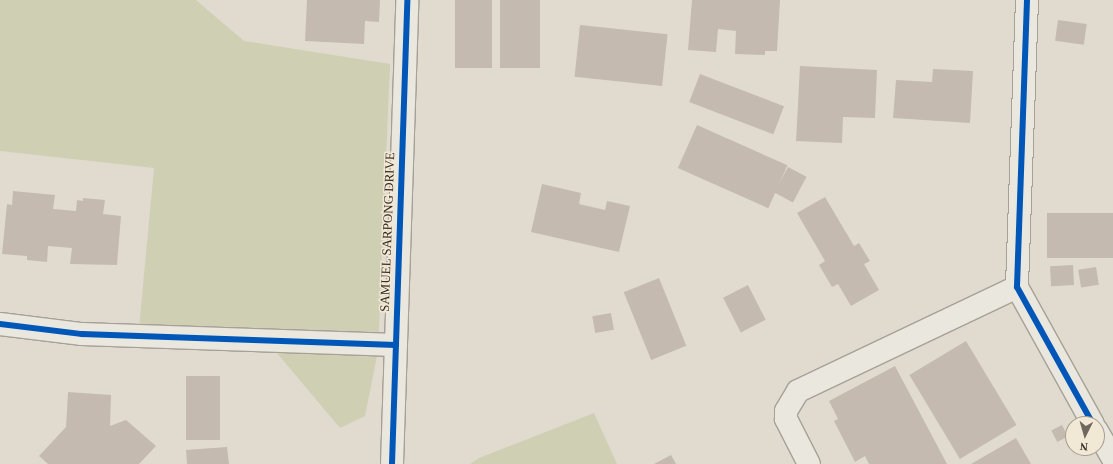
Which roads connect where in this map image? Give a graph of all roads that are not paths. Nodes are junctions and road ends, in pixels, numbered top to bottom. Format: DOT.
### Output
graph roads {
  1 [pos="407,0"];
  2 [pos="1027,0"];
  3 [pos="1017,287"];
  4 [pos="0,324"];
  5 [pos="396,345"];
  6 [pos="1089,416"];
  7 [pos="1105,444"];
  8 [pos="1113,459"];
  9 [pos="392,464"];
  10 [pos="809,464"];
  1 -- 5 [label="street, SAMUEL SARPONG DRIVE"];
  2 -- 3 [label="street"];
  3 -- 6 [label="street"];
  3 -- 10 [label="street"];
  4 -- 5 [label="street"];
  5 -- 9 [label="street, SAMUEL SARPONG DRIVE"];
  7 -- 8 [label="street"];
}
